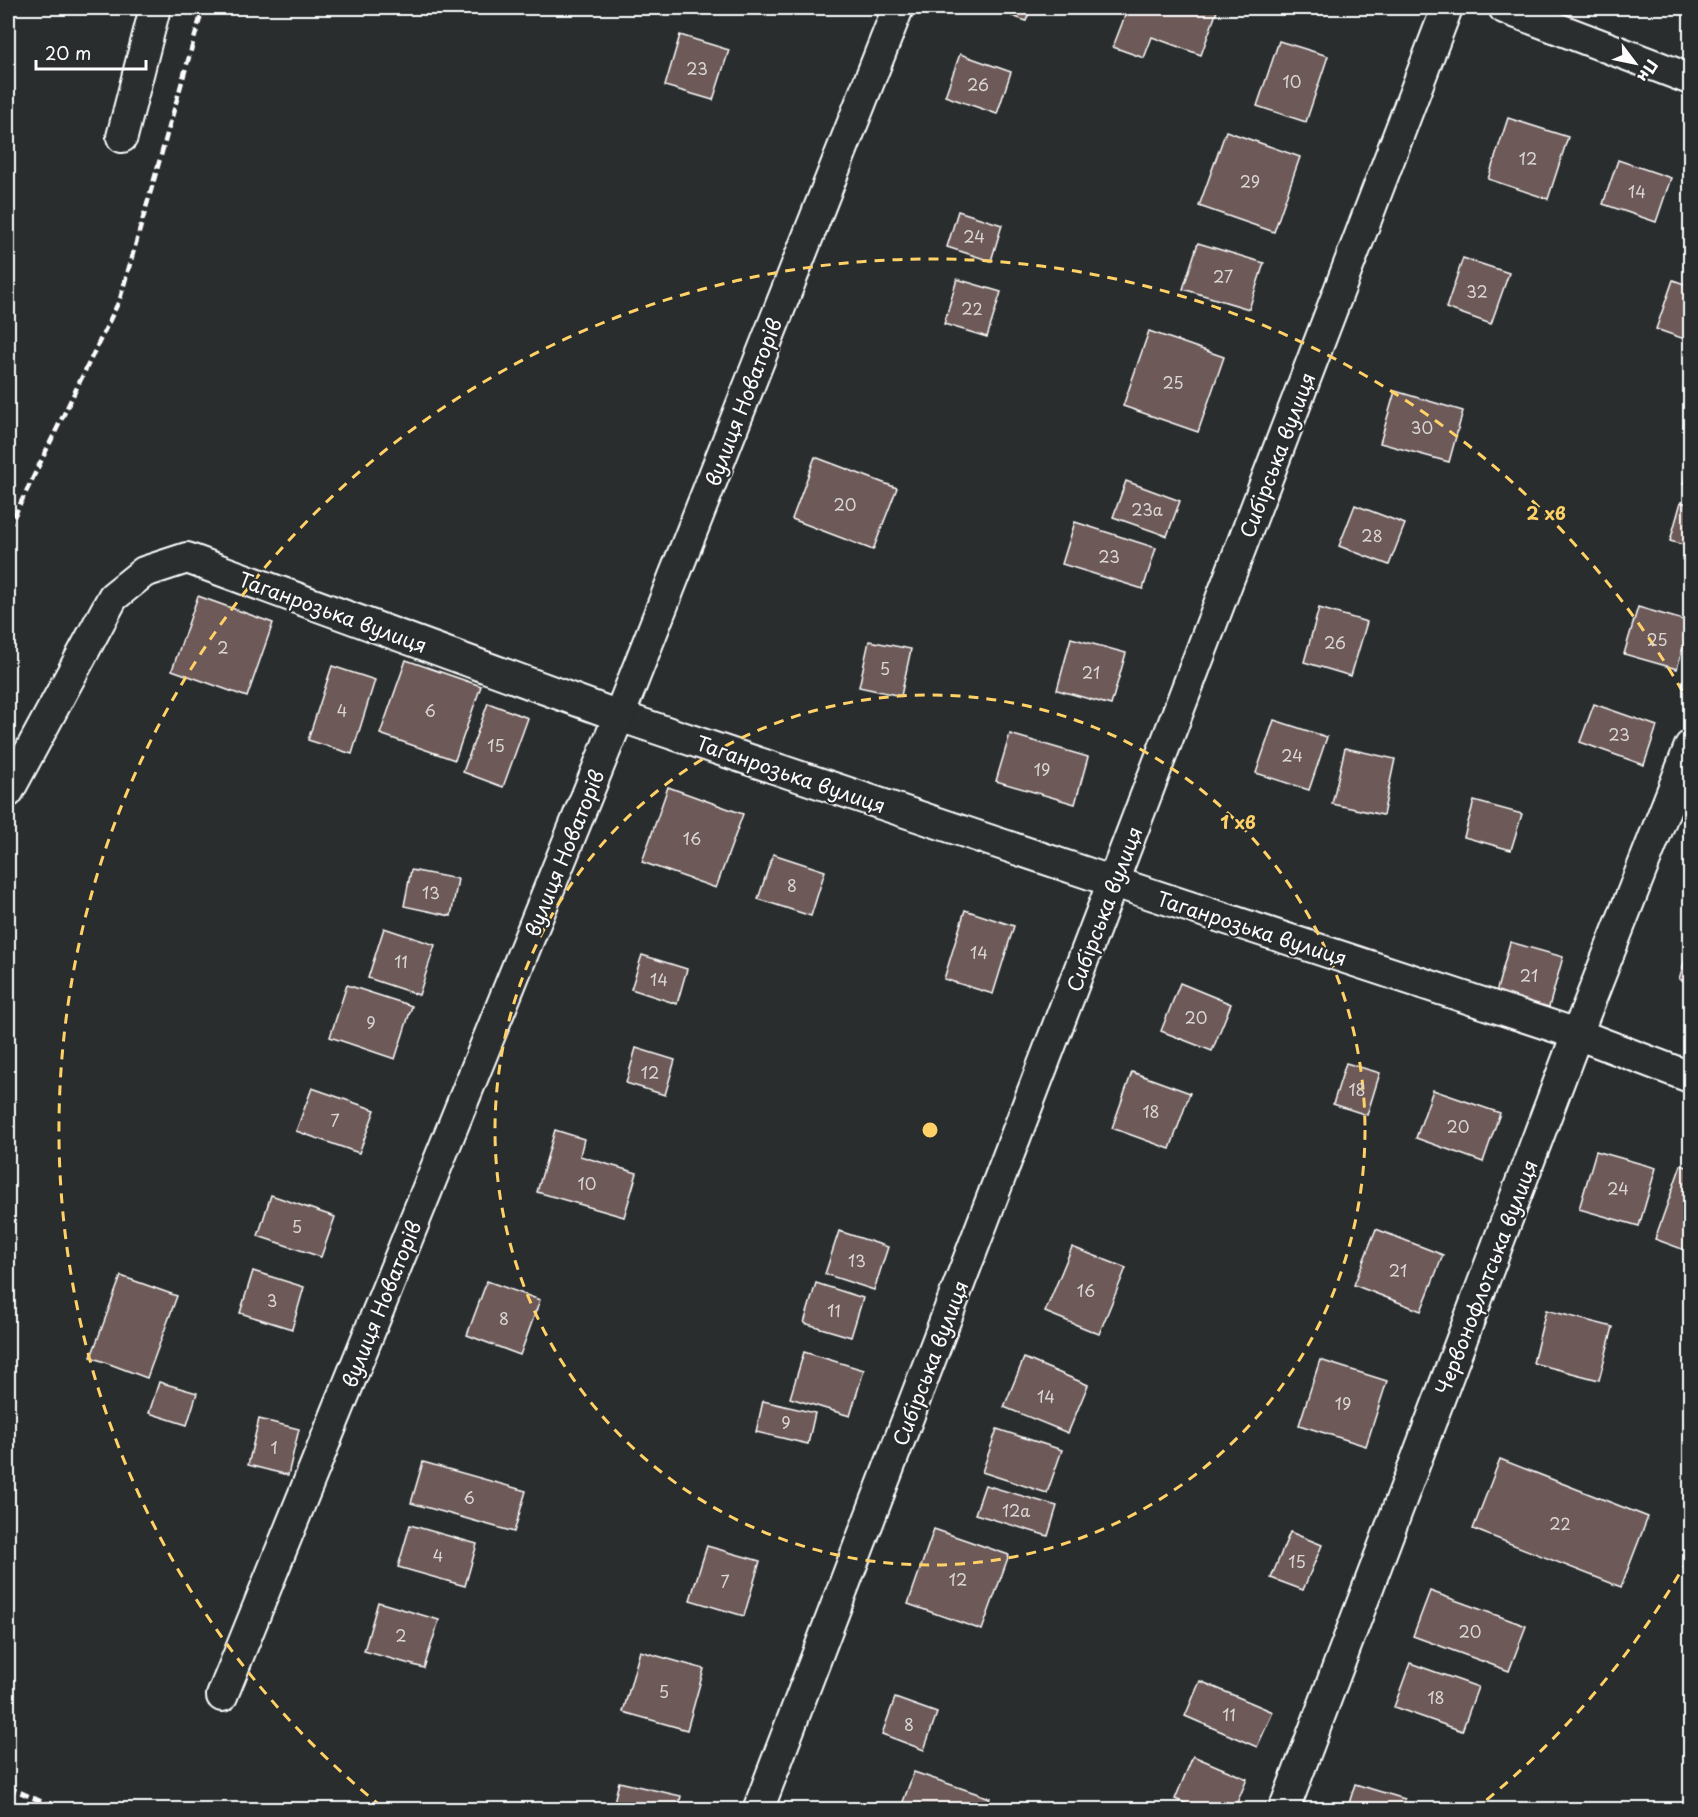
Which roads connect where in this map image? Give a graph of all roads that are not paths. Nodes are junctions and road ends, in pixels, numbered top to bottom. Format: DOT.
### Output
graph roads {
  1 [pos="154,8"];
  2 [pos="898,8"];
  3 [pos="1447,8"];
  4 [pos="1504,8"];
  5 [pos="1690,79"];
  6 [pos="122,137"];
  7 [pos="619,716"];
  8 [pos="1690,746"];
  9 [pos="8,792"];
  10 [pos="1114,882"];
  11 [pos="1577,1034"];
  12 [pos="1690,1077"];
  13 [pos="222,1696"];
  14 [pos="758,1809"];
  15 [pos="1284,1809"];
  1 -- 6 [label="street"];
  2 -- 7 [label="street, вулиця Новаторів"];
  3 -- 10 [label="street, Сибірська вулиця"];
  4 -- 5 [label="street"];
  7 -- 9 [label="street, Таганрозька вулиця"];
  7 -- 10 [label="street, Таганрозька вулиця"];
  7 -- 13 [label="street, вулиця Новаторів"];
  8 -- 11 [label="street, Червонофлотська вулиця"];
  10 -- 11 [label="street, Таганрозька вулиця"];
  10 -- 14 [label="street, Сибірська вулиця"];
  11 -- 12 [label="street, Таганрозька вулиця"];
  11 -- 15 [label="street, Червонофлотська вулиця"];
}
